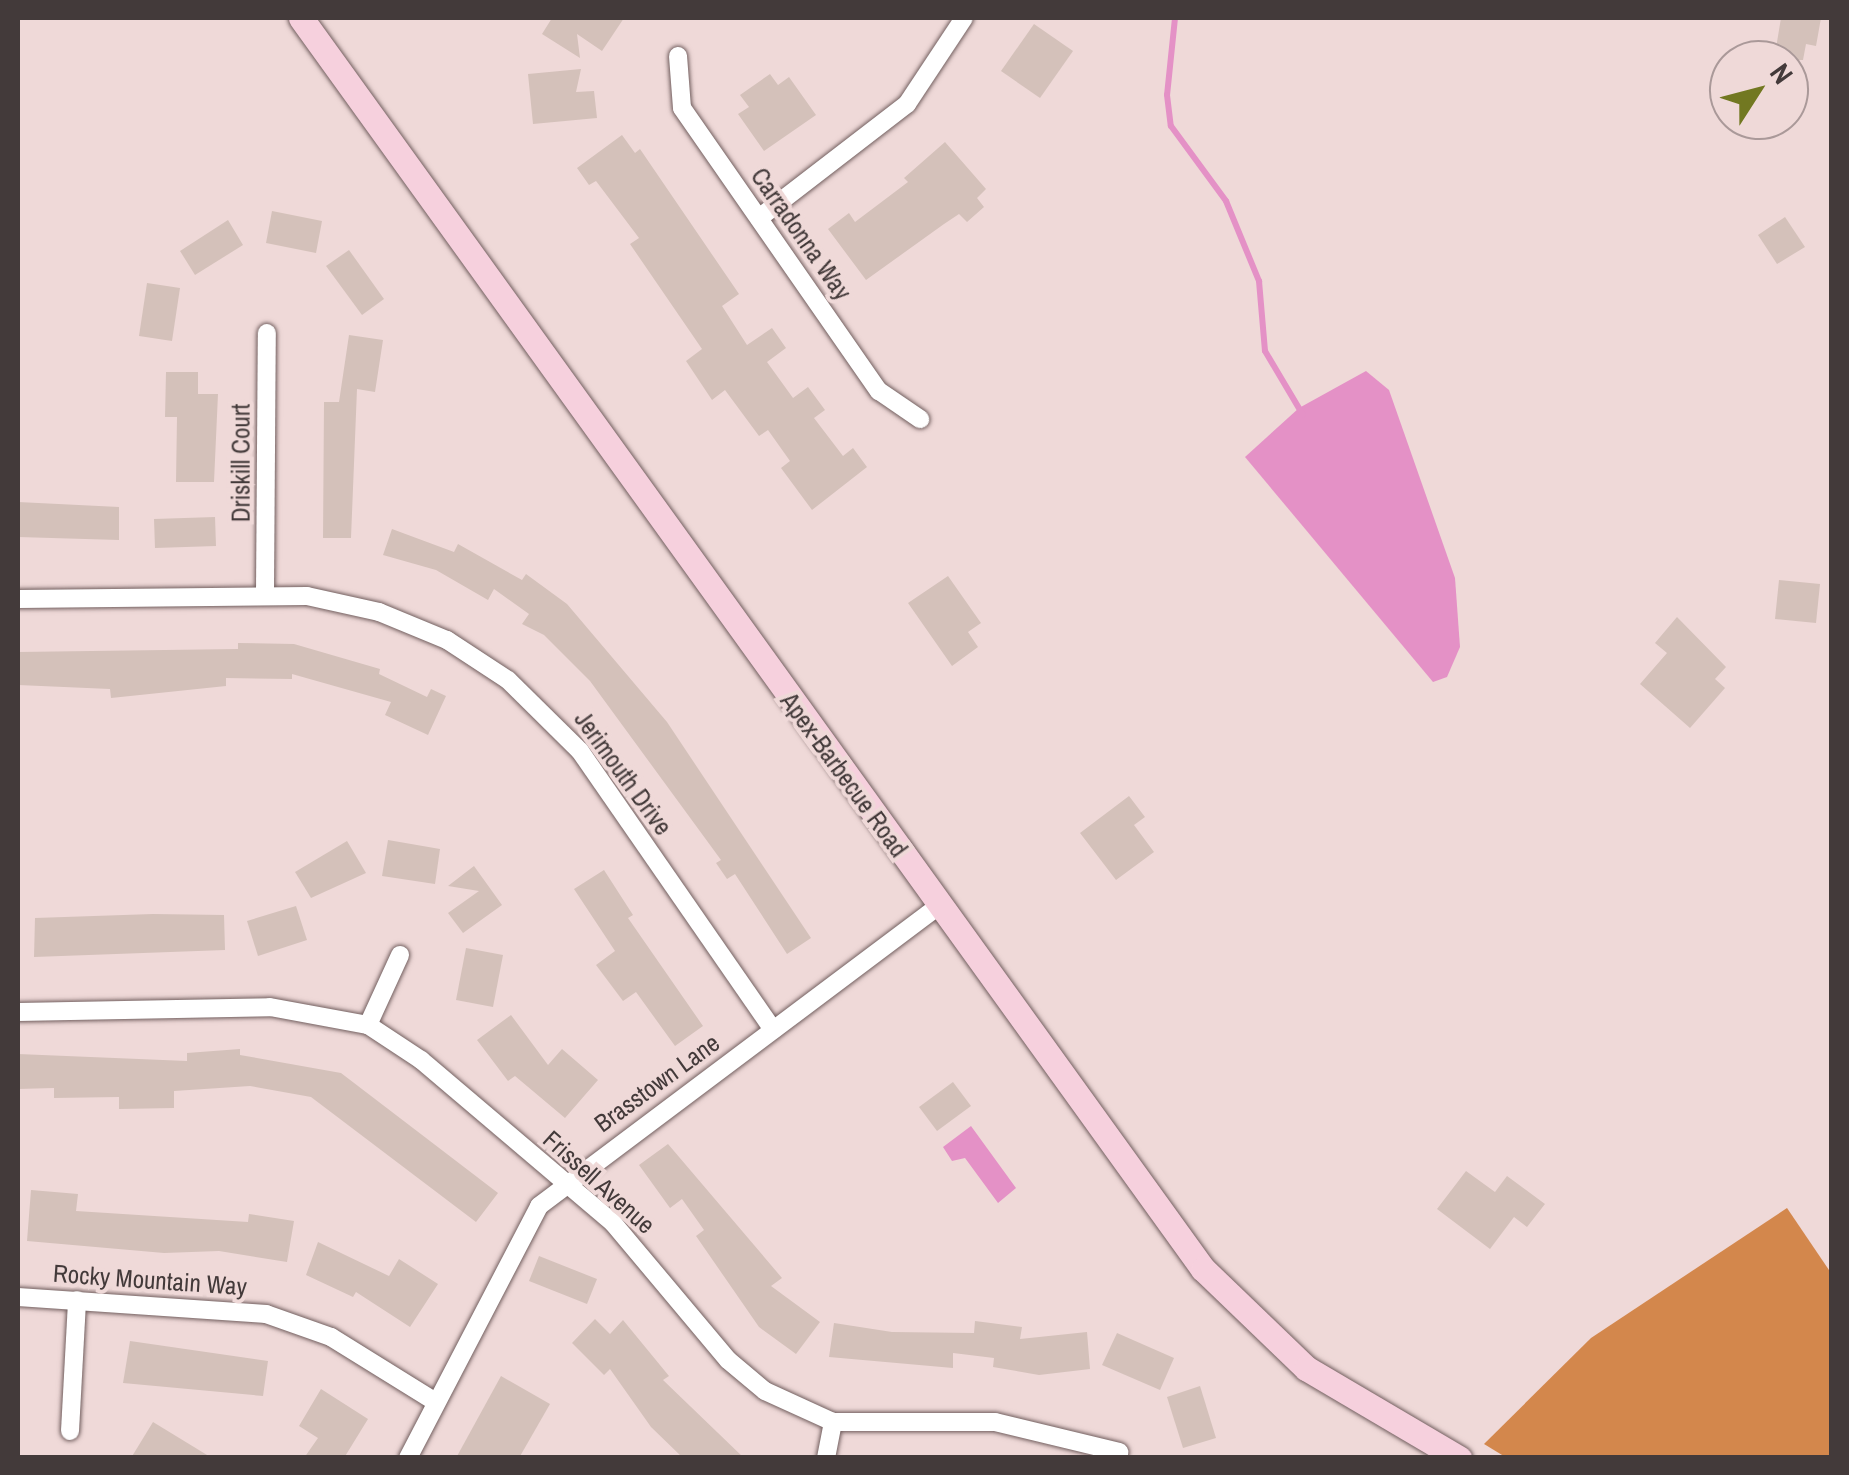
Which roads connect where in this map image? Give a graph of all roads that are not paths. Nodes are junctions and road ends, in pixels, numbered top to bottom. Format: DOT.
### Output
graph roads {
  1 [pos="302,18"];
  2 [pos="964,18"];
  3 [pos="678,56"];
  4 [pos="759,218"];
  5 [pos="267,332"];
  6 [pos="920,419"];
  7 [pos="265,593"];
  8 [pos="18,599"];
  9 [pos="938,906"];
  10 [pos="400,954"];
  11 [pos="18,1012"];
  12 [pos="368,1025"];
  13 [pos="772,1030"];
  14 [pos="566,1183"];
  15 [pos="18,1297"];
  16 [pos="77,1300"];
  17 [pos="436,1402"];
  18 [pos="833,1422"];
  19 [pos="70,1431"];
  20 [pos="1119,1452"];
  21 [pos="408,1458"];
  22 [pos="826,1458"];
  23 [pos="1459,1458"];
  1 -- 9 [label="street, Apex-Barbecue Road"];
  2 -- 4 [label="street"];
  3 -- 4 [label="street, Carradonna Way"];
  4 -- 6 [label="street, Carradonna Way"];
  5 -- 7 [label="street, Driskill Court"];
  7 -- 8 [label="street, Jerimouth Drive"];
  7 -- 13 [label="street, Jerimouth Drive"];
  9 -- 13 [label="street, Brasstown Lane"];
  9 -- 23 [label="street, Apex-Barbecue Road"];
  10 -- 12 [label="street"];
  11 -- 12 [label="street, Frissell Avenue"];
  12 -- 14 [label="street, Frissell Avenue"];
  13 -- 14 [label="street, Brasstown Lane"];
  14 -- 17 [label="street, Brasstown Lane"];
  14 -- 18 [label="street, Frissell Avenue"];
  15 -- 16 [label="street, Rocky Mountain Way"];
  16 -- 17 [label="street, Rocky Mountain Way"];
  16 -- 19 [label="street"];
  17 -- 21 [label="street, Brasstown Lane"];
  18 -- 20 [label="street, Frissell Avenue"];
  18 -- 22 [label="street"];
}
